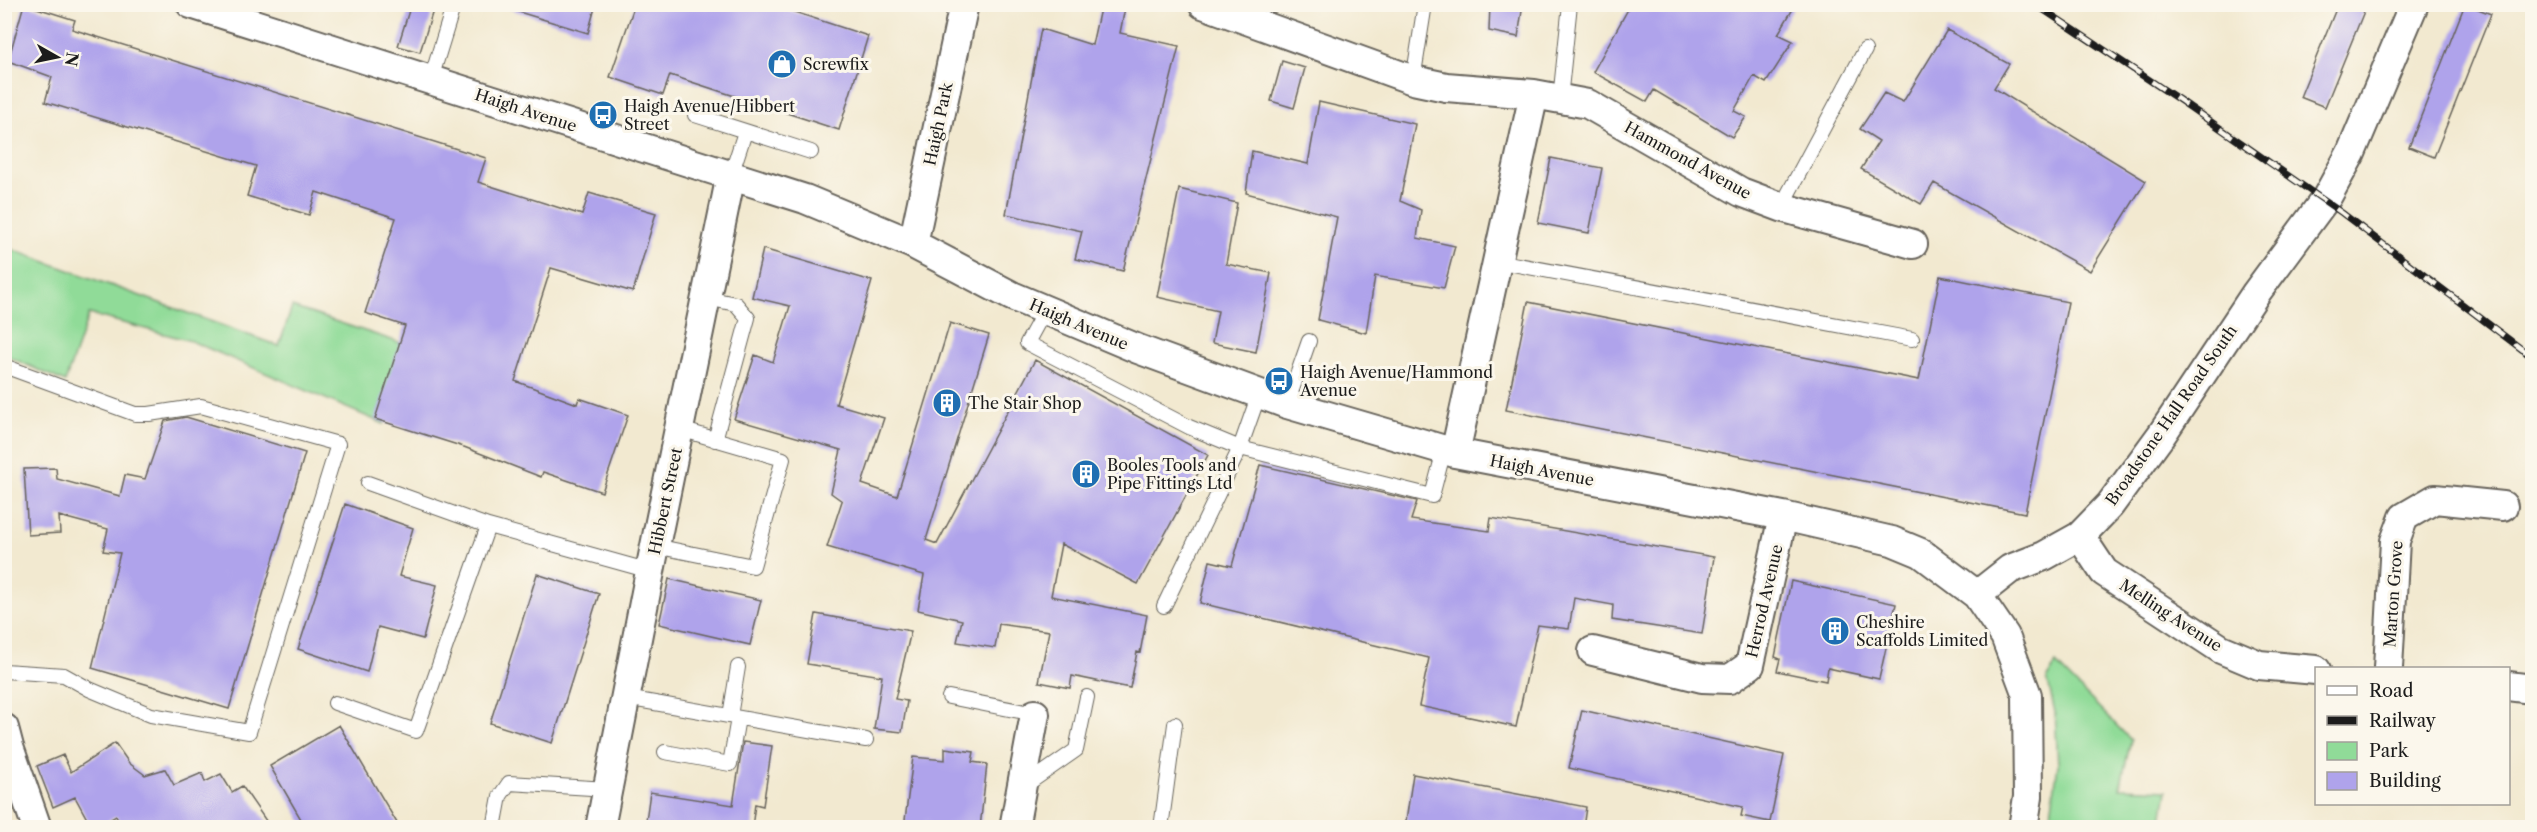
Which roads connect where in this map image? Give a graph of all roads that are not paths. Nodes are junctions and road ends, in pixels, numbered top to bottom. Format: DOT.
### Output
graph roads {
  1 [pos="191,4"];
  2 [pos="454,4"];
  3 [pos="1203,4"];
  4 [pos="1425,4"];
  5 [pos="1570,4"];
  6 [pos="2414,4"];
  7 [pos="962,5"];
  8 [pos="1247,12"];
  9 [pos="1865,50"];
  10 [pos="431,80"];
  11 [pos="1413,80"];
  12 [pos="1547,96"];
  13 [pos="695,115"];
  14 [pos="745,132"];
  15 [pos="811,152"];
  16 [pos="731,176"];
  17 [pos="1781,207"];
  18 [pos="913,244"];
  19 [pos="1912,244"];
  20 [pos="1497,261"];
  21 [pos="706,298"];
  22 [pos="1045,310"];
  23 [pos="1912,339"];
  24 [pos="1309,341"];
  25 [pos="4,366"];
  26 [pos="1259,394"];
  27 [pos="1287,404"];
  28 [pos="680,429"];
  29 [pos="716,440"];
  30 [pos="1240,448"];
  31 [pos="1450,452"];
  32 [pos="368,483"];
  33 [pos="2503,506"];
  34 [pos="1783,516"];
  35 [pos="488,526"];
  36 [pos="2080,536"];
  37 [pos="652,559"];
  38 [pos="1977,596"];
  39 [pos="1164,606"];
  40 [pos="1593,651"];
  41 [pos="738,667"];
  42 [pos="2388,667"];
  43 [pos="2315,670"];
  44 [pos="4,671"];
  45 [pos="2510,686"];
  46 [pos="2532,688"];
  47 [pos="949,696"];
  48 [pos="1087,697"];
  49 [pos="626,698"];
  50 [pos="335,703"];
  51 [pos="1035,714"];
  52 [pos="734,717"];
  53 [pos="1175,724"];
  54 [pos="4,728"];
  55 [pos="866,740"];
  56 [pos="665,752"];
  57 [pos="1021,788"];
  58 [pos="608,789"];
  59 [pos="37,828"];
  60 [pos="494,828"];
  61 [pos="600,828"];
  62 [pos="1014,828"];
  63 [pos="1161,828"];
  64 [pos="2023,828"];
  1 -- 10 [label="street, Haigh Avenue"];
  2 -- 10 [label="lane"];
  3 -- 8 [label="street, Hammond Avenue"];
  4 -- 11 [label="lane"];
  5 -- 12 [label="lane"];
  6 -- 36 [label="street, Broadstone Hall Road South"];
  7 -- 18 [label="street, Haigh Park"];
  8 -- 11 [label="street, Hammond Avenue"];
  9 -- 17 [label="lane"];
  10 -- 16 [label="street, Haigh Avenue"];
  11 -- 12 [label="street, Hammond Avenue"];
  12 -- 17 [label="street, Hammond Avenue"];
  12 -- 20 [label="street"];
  13 -- 14 [label="lane"];
  14 -- 15 [label="lane"];
  14 -- 16 [label="lane"];
  16 -- 18 [label="street, Haigh Avenue"];
  16 -- 21 [label="street, Hibbert Street"];
  17 -- 19 [label="street, Hammond Avenue"];
  18 -- 22 [label="street, Haigh Avenue"];
  20 -- 23 [label="lane"];
  20 -- 31 [label="street"];
  21 -- 28 [label="street, Hibbert Street"];
  21 -- 29 [label="lane"];
  22 -- 26 [label="street, Haigh Avenue"];
  22 -- 30 [label="lane"];
  24 -- 27 [label="lane"];
  25 -- 44 [label="lane"];
  26 -- 27 [label="street, Haigh Avenue"];
  26 -- 30 [label="lane"];
  27 -- 31 [label="street, Haigh Avenue"];
  28 -- 29 [label="lane"];
  28 -- 37 [label="street, Hibbert Street"];
  29 -- 37 [label="lane"];
  30 -- 31 [label="lane"];
  30 -- 39 [label="lane"];
  31 -- 34 [label="street, Haigh Avenue"];
  32 -- 35 [label="lane"];
  33 -- 42 [label="street, Marton Grove"];
  34 -- 38 [label="street, Haigh Avenue"];
  34 -- 40 [label="street, Herrod Avenue"];
  35 -- 37 [label="lane"];
  35 -- 50 [label="lane"];
  36 -- 38 [label="street, Broadstone Hall Road South"];
  36 -- 43 [label="street, Melling Avenue"];
  37 -- 49 [label="street, Hibbert Street"];
  38 -- 64 [label="street"];
  41 -- 52 [label="lane"];
  45 -- 46 [label="street"];
  47 -- 51 [label="lane"];
  48 -- 57 [label="lane"];
  49 -- 52 [label="lane"];
  49 -- 58 [label="street, Hibbert Street"];
  51 -- 57 [label="street"];
  52 -- 55 [label="lane"];
  52 -- 56 [label="lane"];
  53 -- 63 [label="lane"];
  54 -- 59 [label="street"];
  57 -- 62 [label="street"];
  58 -- 60 [label="lane"];
  58 -- 61 [label="street, Hibbert Street"];
}
